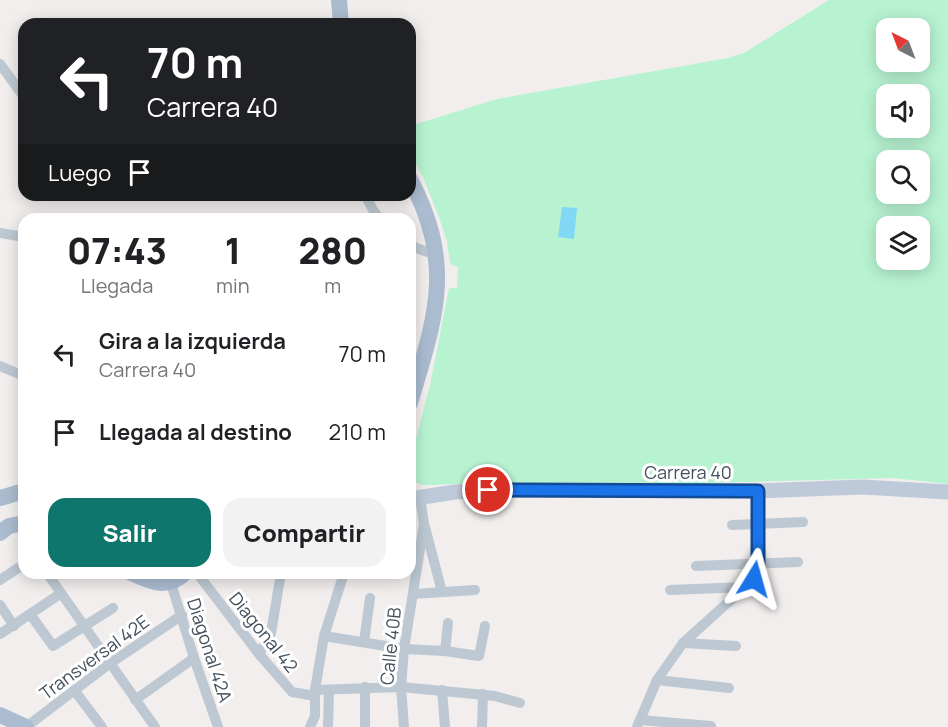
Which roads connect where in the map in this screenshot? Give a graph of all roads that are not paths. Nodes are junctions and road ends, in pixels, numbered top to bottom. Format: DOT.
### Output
graph roads {
  1 [pos="339,0"];
  2 [pos="340,18"];
  3 [pos="0,64"];
  4 [pos="18,89"];
  5 [pos="416,193"];
  6 [pos="0,233"];
  7 [pos="18,236"];
  8 [pos="416,248"];
  9 [pos="436,255"];
  10 [pos="0,366"];
  11 [pos="18,374"];
  12 [pos="416,374"];
  13 [pos="758,491"];
  14 [pos="948,492"];
  15 [pos="18,493"];
  16 [pos="417,495"];
  17 [pos="0,498"];
  18 [pos="803,522"];
  19 [pos="18,524"];
  20 [pos="424,524"];
  21 [pos="758,524"];
  22 [pos="732,525"];
  23 [pos="0,533"];
  24 [pos="798,562"];
  25 [pos="758,564"];
  26 [pos="696,566"];
  27 [pos="18,568"];
  28 [pos="416,575"];
  29 [pos="51,579"];
  30 [pos="148,579"];
  31 [pos="174,579"];
  32 [pos="178,579"];
  33 [pos="202,579"];
  34 [pos="280,579"];
  35 [pos="342,579"];
  36 [pos="415,579"];
  37 [pos="0,580"];
  38 [pos="744,587"];
  39 [pos="475,590"];
  40 [pos="670,590"];
  41 [pos="442,592"];
  42 [pos="60,594"];
  43 [pos="413,594"];
  44 [pos="370,598"];
  45 [pos="0,605"];
  46 [pos="113,608"];
  47 [pos="30,615"];
  48 [pos="182,615"];
  49 [pos="448,623"];
  50 [pos="14,626"];
  51 [pos="485,626"];
  52 [pos="83,627"];
  53 [pos="0,634"];
  54 [pos="324,636"];
  55 [pos="364,642"];
  56 [pos="683,643"];
  57 [pos="736,646"];
  58 [pos="404,649"];
  59 [pos="446,651"];
  60 [pos="259,654"];
  61 [pos="194,658"];
  62 [pos="109,664"];
  63 [pos="657,680"];
  64 [pos="365,687"];
  65 [pos="401,687"];
  66 [pos="729,688"];
  67 [pos="74,690"];
  68 [pos="329,690"];
  69 [pos="442,690"];
  70 [pos="315,693"];
  71 [pos="483,694"];
  72 [pos="135,700"];
  73 [pos="520,702"];
  74 [pos="0,715"];
  75 [pos="638,724"];
  76 [pos="711,726"];
  77 [pos="26,727"];
  78 [pos="102,727"];
  79 [pos="154,727"];
  80 [pos="218,727"];
  81 [pos="310,727"];
  82 [pos="328,727"];
  83 [pos="365,727"];
  84 [pos="404,727"];
  85 [pos="445,727"];
  86 [pos="482,727"];
  1 -- 2 [label="main road"];
  3 -- 4 [label="street"];
  5 -- 9 [label="main road"];
  6 -- 7 [label="street"];
  8 -- 9 [label="street"];
  9 -- 12 [label="main road"];
  10 -- 11 [label="street"];
  13 -- 14 [label="main road, Carrera 40"];
  13 -- 16 [label="main road, Carrera 40"];
  13 -- 21 [label="street"];
  15 -- 17 [label="main road"];
  16 -- 20 [label="street, Calle 40B"];
  18 -- 21 [label="street"];
  19 -- 23 [label="main road"];
  20 -- 28 [label="street, Calle 40B"];
  20 -- 41 [label="street"];
  21 -- 22 [label="street"];
  21 -- 25 [label="street"];
  24 -- 25 [label="street"];
  25 -- 26 [label="street"];
  25 -- 38 [label="street"];
  27 -- 37 [label="street"];
  29 -- 42 [label="street"];
  30 -- 31 [label="main road"];
  32 -- 48 [label="street, Diagonal 42A"];
  33 -- 60 [label="street, Diagonal 42"];
  34 -- 60 [label="street"];
  35 -- 54 [label="street"];
  36 -- 43 [label="street, Calle 40B"];
  38 -- 40 [label="street"];
  38 -- 56 [label="street"];
  39 -- 41 [label="street"];
  41 -- 43 [label="street"];
  42 -- 47 [label="street"];
  42 -- 52 [label="street"];
  43 -- 58 [label="street, Calle 40B"];
  44 -- 55 [label="street"];
  45 -- 50 [label="street"];
  46 -- 52 [label="street"];
  47 -- 50 [label="street"];
  47 -- 52 [label="street"];
  48 -- 61 [label="street, Diagonal 42A"];
  48 -- 62 [label="street, Transversal 42E"];
  49 -- 59 [label="street"];
  50 -- 53 [label="street"];
  51 -- 59 [label="street"];
  52 -- 62 [label="street"];
  54 -- 55 [label="street"];
  54 -- 70 [label="street"];
  55 -- 58 [label="street"];
  56 -- 57 [label="street"];
  56 -- 63 [label="street"];
  58 -- 59 [label="street"];
  58 -- 65 [label="street, Calle 40B"];
  60 -- 70 [label="street, Diagonal 42"];
  61 -- 72 [label="street"];
  61 -- 80 [label="street, Diagonal 42A"];
  62 -- 67 [label="street, Transversal 42E"];
  62 -- 72 [label="street"];
  63 -- 66 [label="street"];
  63 -- 75 [label="street"];
  64 -- 65 [label="street, Diagonal 42"];
  64 -- 68 [label="street, Diagonal 42"];
  64 -- 83 [label="street"];
  65 -- 69 [label="street, Diagonal 42"];
  65 -- 84 [label="street, Calle 40B"];
  67 -- 77 [label="street, Transversal 42E"];
  67 -- 78 [label="street"];
  68 -- 70 [label="street, Diagonal 42"];
  68 -- 82 [label="street"];
  69 -- 71 [label="street, Diagonal 42"];
  69 -- 85 [label="street"];
  70 -- 81 [label="street"];
  71 -- 73 [label="street, Diagonal 42"];
  71 -- 86 [label="street"];
  72 -- 79 [label="street"];
  74 -- 77 [label="main road"];
  75 -- 76 [label="street"];
}
